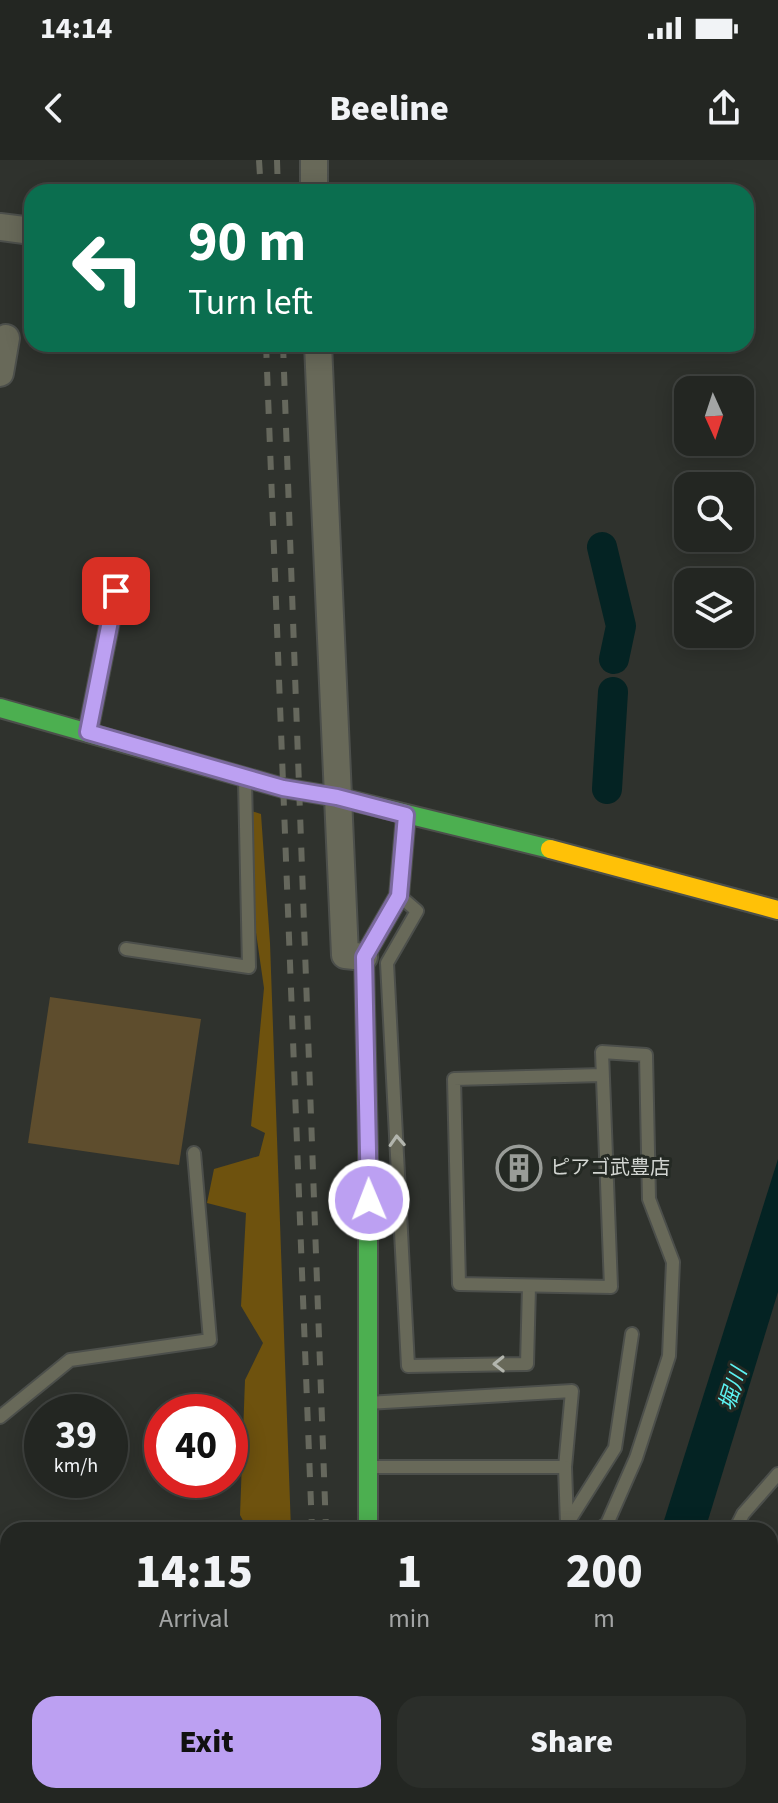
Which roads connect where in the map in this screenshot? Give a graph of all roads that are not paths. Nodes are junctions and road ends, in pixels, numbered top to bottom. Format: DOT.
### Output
graph roads {
  1 [pos="314,160"];
  2 [pos="314,184"];
  3 [pos="0,227"];
  4 [pos="24,230"];
  5 [pos="6,338"];
  6 [pos="318,352"];
  7 [pos="0,373"];
  8 [pos="116,591"];
  9 [pos="0,708"];
  10 [pos="88,732"];
  11 [pos="244,777"];
  12 [pos="337,797"];
  13 [pos="406,815"];
  14 [pos="399,896"];
  15 [pos="778,910"];
  16 [pos="126,949"];
  17 [pos="364,957"];
  18 [pos="602,1075"];
  19 [pos="194,1153"];
  20 [pos="529,1286"];
  21 [pos="632,1334"];
  22 [pos="366,1403"];
  23 [pos="0,1417"];
  24 [pos="367,1467"];
  25 [pos="565,1467"];
  26 [pos="778,1474"];
  27 [pos="368,1522"];
  28 [pos="569,1522"];
  29 [pos="572,1522"];
  30 [pos="608,1522"];
  31 [pos="739,1522"];
  1 -- 2 [label="street"];
  3 -- 4 [label="street"];
  5 -- 7 [label="street"];
  6 -- 12 [label="street"];
  8 -- 10 [label="street"];
  9 -- 10 [label="street"];
  10 -- 11 [label="street"];
  11 -- 12 [label="street"];
  11 -- 16 [label="lane"];
  12 -- 13 [label="street"];
  12 -- 17 [label="street"];
  13 -- 14 [label="street"];
  13 -- 15 [label="street"];
  14 -- 17 [label="street"];
  20 -- 14 [label="lane, one-way"];
  17 -- 22 [label="street"];
  18 -- 20 [label="lane"];
  18 -- 20 [label="lane"];
  18 -- 30 [label="lane"];
  19 -- 23 [label="lane"];
  21 -- 29 [label="lane"];
  22 -- 24 [label="street"];
  22 -- 25 [label="lane"];
  24 -- 25 [label="lane"];
  24 -- 27 [label="street"];
  25 -- 28 [label="lane"];
  26 -- 31 [label="lane"];
}
